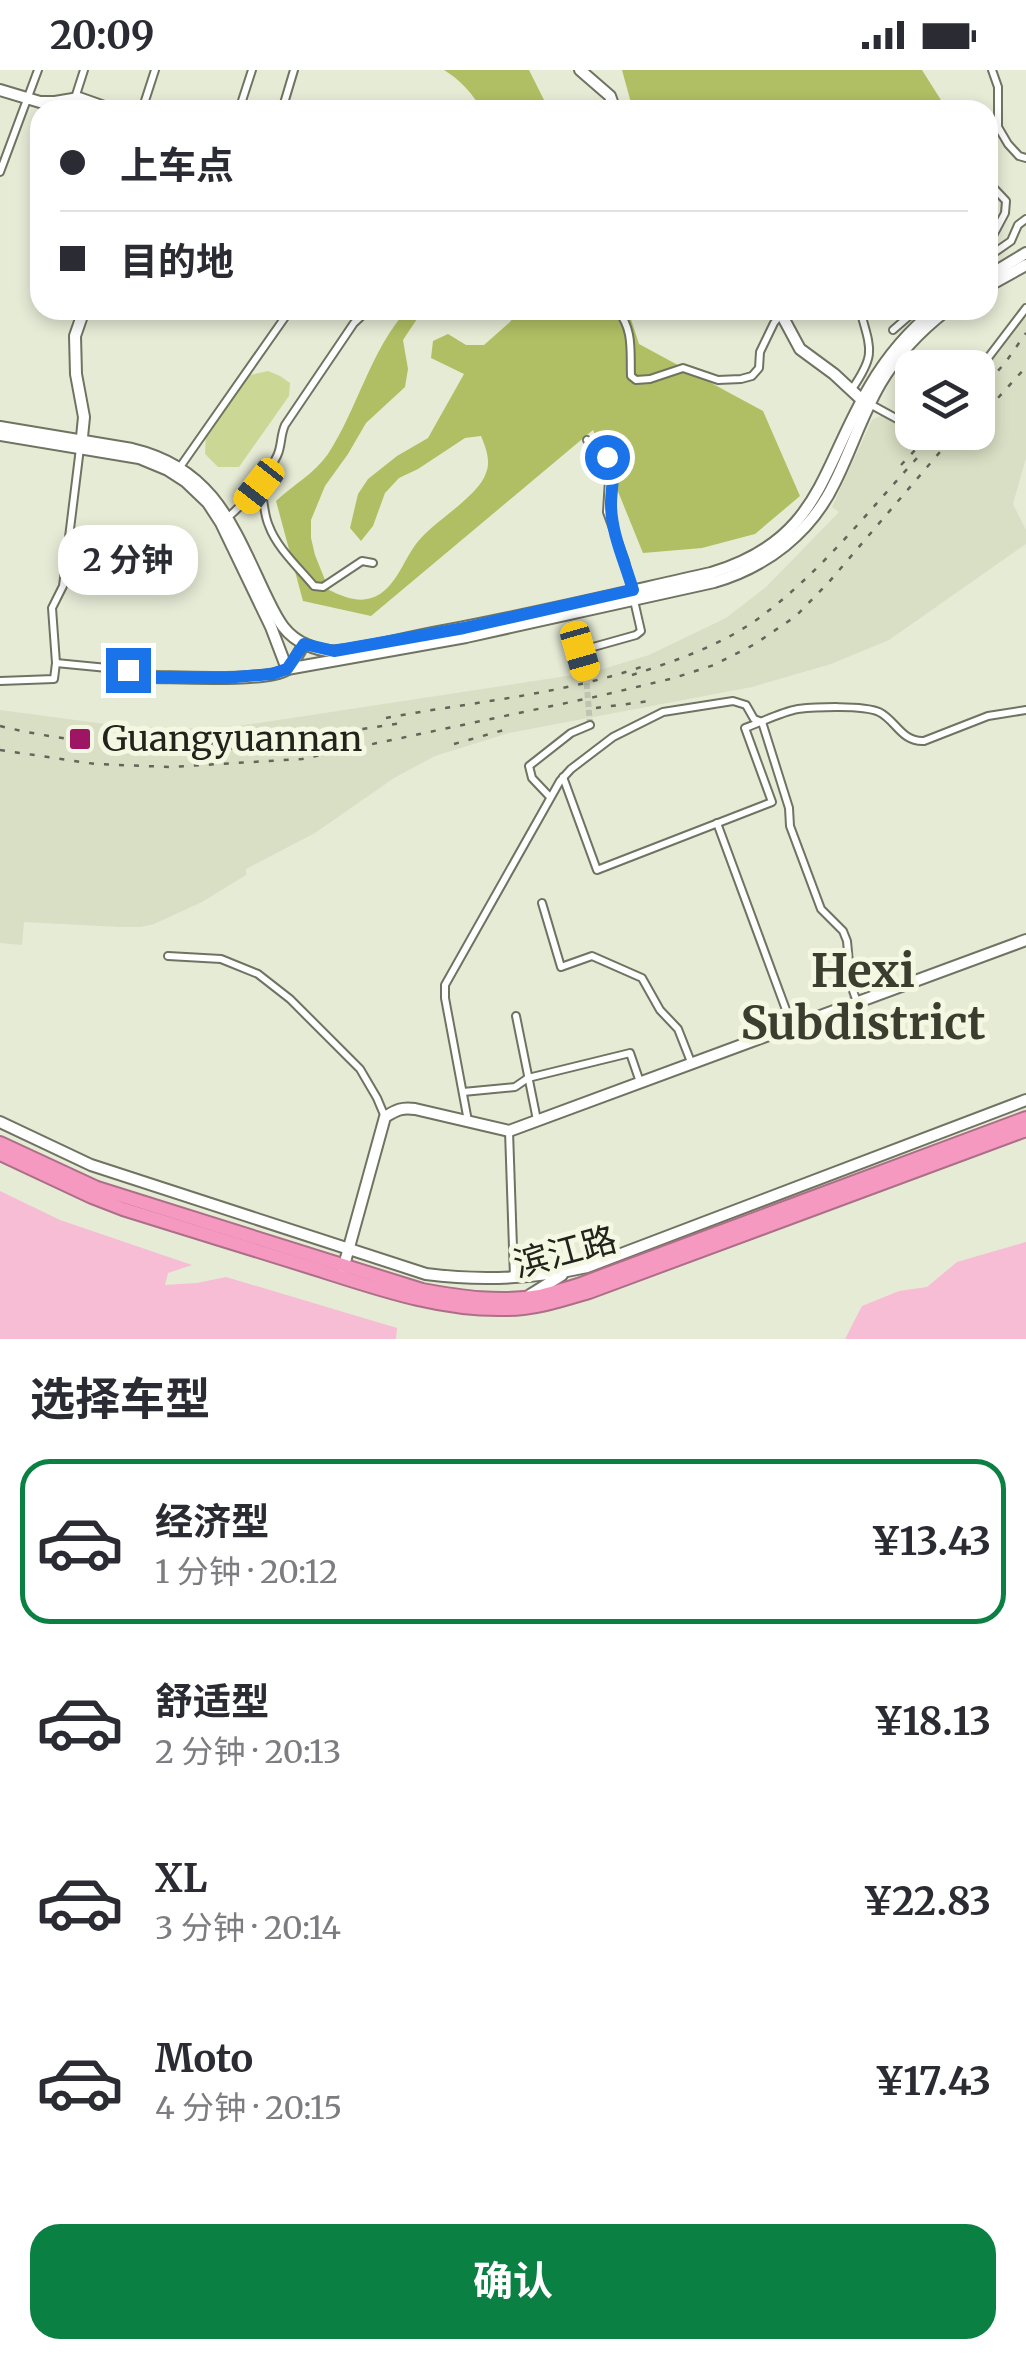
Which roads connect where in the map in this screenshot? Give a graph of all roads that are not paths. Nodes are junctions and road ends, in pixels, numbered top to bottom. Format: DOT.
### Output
graph roads {
  1 [pos="38,70"];
  2 [pos="84,70"];
  3 [pos="155,70"];
  4 [pos="252,70"];
  5 [pos="294,70"];
  6 [pos="580,70"];
  7 [pos="992,70"];
  8 [pos="0,90"];
  9 [pos="28,99"];
  10 [pos="75,99"];
  11 [pos="37,100"];
  12 [pos="68,100"];
  13 [pos="84,100"];
  14 [pos="145,100"];
  15 [pos="243,100"];
  16 [pos="285,100"];
  17 [pos="611,100"];
  18 [pos="1026,158"];
  19 [pos="0,172"];
  20 [pos="998,192"];
  21 [pos="1026,219"];
  22 [pos="998,226"];
  23 [pos="1012,240"];
  24 [pos="998,250"];
  25 [pos="1026,251"];
  26 [pos="1026,265"];
  27 [pos="998,269"];
  28 [pos="998,280"];
  29 [pos="1026,308"];
  30 [pos="81,320"];
  31 [pos="283,320"];
  32 [pos="357,320"];
  33 [pos="624,320"];
  34 [pos="776,320"];
  35 [pos="784,320"];
  36 [pos="863,320"];
  37 [pos="904,320"];
  38 [pos="924,320"];
  39 [pos="936,320"];
  40 [pos="893,330"];
  41 [pos="994,350"];
  42 [pos="852,390"];
  43 [pos="866,402"];
  44 [pos="895,417"];
  45 [pos="0,427"];
  46 [pos="0,435"];
  47 [pos="587,440"];
  48 [pos="81,444"];
  49 [pos="180,467"];
  50 [pos="610,480"];
  51 [pos="259,486"];
  52 [pos="225,520"];
  53 [pos="614,529"];
  54 [pos="373,563"];
  55 [pos="634,595"];
  56 [pos="304,644"];
  57 [pos="56,663"];
  58 [pos="287,669"];
  59 [pos="586,674"];
  60 [pos="150,677"];
  61 [pos="0,681"];
  62 [pos="1026,710"];
  63 [pos="762,722"];
  64 [pos="590,725"];
  65 [pos="564,777"];
  66 [pos="550,797"];
  67 [pos="716,823"];
  68 [pos="542,903"];
  69 [pos="1026,940"];
  70 [pos="168,956"];
  71 [pos="857,1003"];
  72 [pos="516,1016"];
  73 [pos="792,1026"];
  74 [pos="692,1064"];
  75 [pos="528,1078"];
  76 [pos="640,1083"];
  77 [pos="463,1092"];
  78 [pos="1026,1100"];
  79 [pos="385,1117"];
  80 [pos="1026,1118"];
  81 [pos="538,1121"];
  82 [pos="0,1122"];
  83 [pos="469,1122"];
  84 [pos="1026,1130"];
  85 [pos="509,1132"];
  86 [pos="0,1142"];
  87 [pos="0,1154"];
  88 [pos="60,1171"];
  89 [pos="114,1172"];
  90 [pos="348,1249"];
  91 [pos="342,1271"];
  92 [pos="567,1272"];
  93 [pos="514,1278"];
  94 [pos="526,1297"];
  1 -- 9 [label="street"];
  2 -- 10 [label="street"];
  3 -- 14 [label="street"];
  4 -- 15 [label="street"];
  5 -- 16 [label="street"];
  6 -- 17 [label="street"];
  7 -- 18 [label="street"];
  8 -- 9 [label="street"];
  9 -- 11 [label="street"];
  9 -- 19 [label="street"];
  10 -- 12 [label="street"];
  10 -- 13 [label="street"];
  20 -- 22 [label="street"];
  21 -- 23 [label="street"];
  23 -- 24 [label="street"];
  23 -- 25 [label="street"];
  25 -- 27 [label="street"];
  26 -- 28 [label="street"];
  29 -- 41 [label="street"];
  30 -- 48 [label="street"];
  31 -- 49 [label="street"];
  32 -- 51 [label="street"];
  33 -- 34 [label="street"];
  35 -- 42 [label="street"];
  36 -- 42 [label="street"];
  37 -- 40 [label="street"];
  38 -- 43 [label="street"];
  39 -- 43 [label="street"];
  42 -- 43 [label="street"];
  43 -- 44 [label="street"];
  43 -- 55 [label="street"];
  45 -- 48 [label="street"];
  46 -- 48 [label="street"];
  47 -- 53 [label="street"];
  48 -- 49 [label="street"];
  48 -- 52 [label="street"];
  48 -- 57 [label="street"];
  49 -- 52 [label="street"];
  50 -- 53 [label="street"];
  51 -- 52 [label="street"];
  51 -- 54 [label="street"];
  52 -- 56 [label="street"];
  52 -- 58 [label="street"];
  53 -- 55 [label="street"];
  55 -- 56 [label="street"];
  55 -- 58 [label="street"];
  55 -- 59 [label="street"];
  56 -- 58 [label="street"];
  57 -- 60 [label="street"];
  57 -- 61 [label="street"];
  58 -- 60 [label="street"];
  62 -- 63 [label="street"];
  63 -- 65 [label="street"];
  63 -- 67 [label="street"];
  63 -- 71 [label="street"];
  64 -- 66 [label="street"];
  65 -- 66 [label="street"];
  65 -- 67 [label="street"];
  66 -- 77 [label="street"];
  67 -- 73 [label="street"];
  68 -- 74 [label="street"];
  69 -- 71 [label="street"];
  70 -- 79 [label="street"];
  71 -- 73 [label="street"];
  72 -- 75 [label="street"];
  73 -- 74 [label="street"];
  74 -- 76 [label="street"];
  75 -- 76 [label="street"];
  75 -- 77 [label="street"];
  75 -- 81 [label="street"];
  76 -- 81 [label="street"];
  77 -- 83 [label="street"];
  78 -- 92 [label="street"];
  79 -- 83 [label="street"];
  79 -- 90 [label="street"];
  80 -- 94 [label="highway, 滨江路"];
  81 -- 85 [label="street"];
  82 -- 89 [label="street"];
  83 -- 85 [label="street"];
  84 -- 91 [label="highway, 滨江路"];
  85 -- 93 [label="street"];
  86 -- 88 [label="highway, 滨江路"];
  87 -- 91 [label="highway, 滨江路"];
  88 -- 89 [label="street"];
  88 -- 91 [label="highway, 滨江路"];
  89 -- 90 [label="street"];
  90 -- 91 [label="street"];
  90 -- 93 [label="street"];
  91 -- 94 [label="highway, 滨江路"];
  92 -- 93 [label="street"];
  92 -- 94 [label="street"];
}
